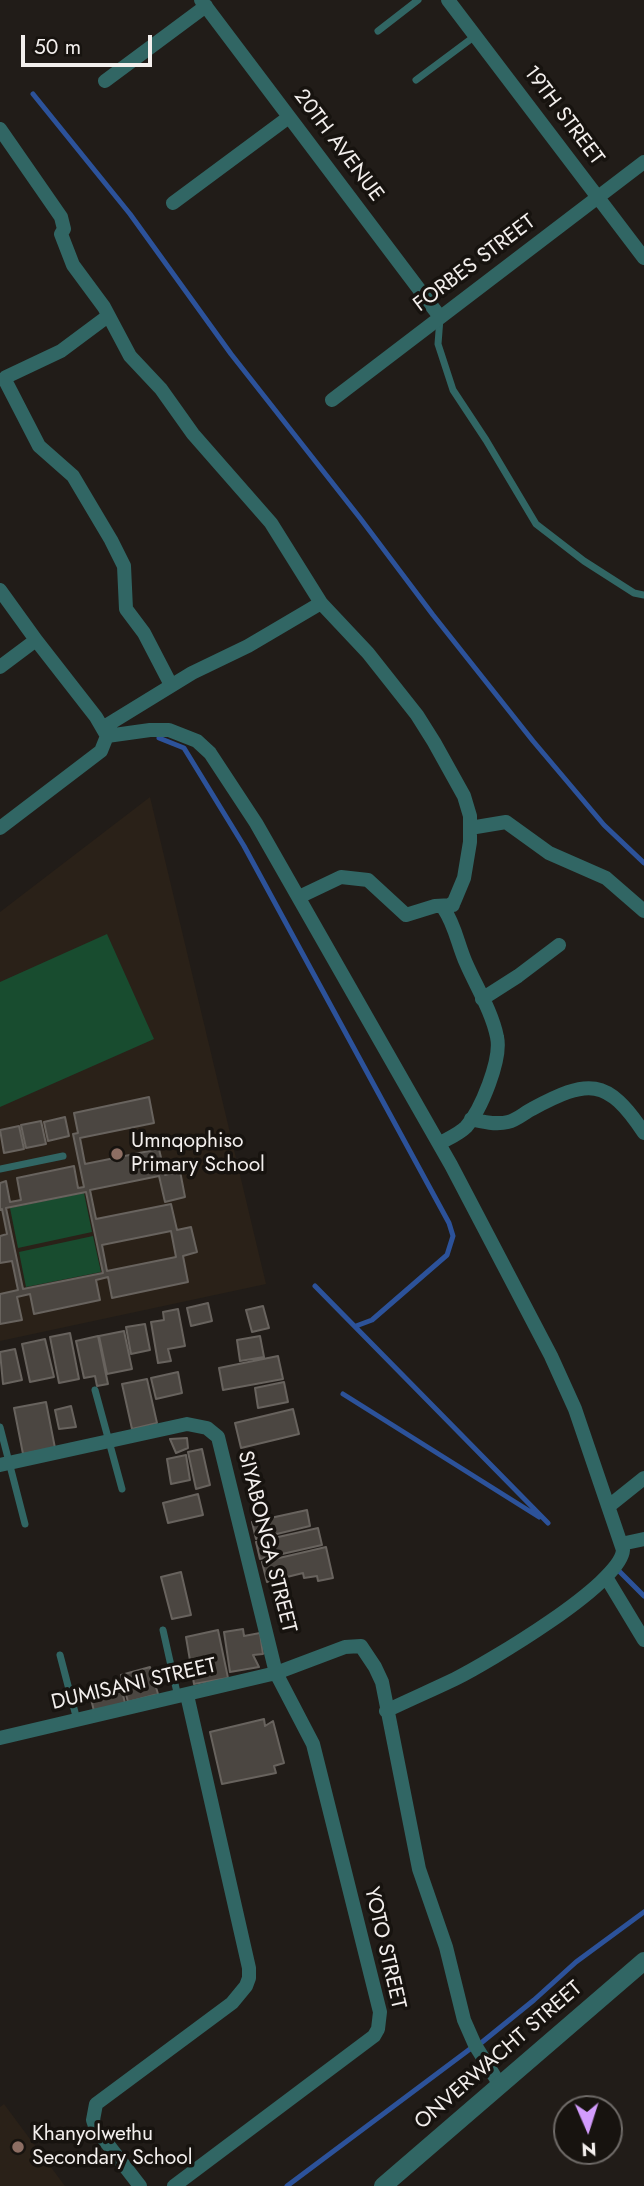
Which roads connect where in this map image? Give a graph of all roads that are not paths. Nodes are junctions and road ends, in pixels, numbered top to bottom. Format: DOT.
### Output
graph roads {
  1 [pos="418,0"];
  2 [pos="448,0"];
  3 [pos="204,3"];
  4 [pos="378,31"];
  5 [pos="475,36"];
  6 [pos="416,79"];
  7 [pos="105,81"];
  8 [pos="289,117"];
  9 [pos="0,129"];
  10 [pos="644,162"];
  11 [pos="598,197"];
  12 [pos="173,203"];
  13 [pos="644,258"];
  14 [pos="108,316"];
  15 [pos="440,317"];
  16 [pos="332,400"];
  17 [pos="0,590"];
  18 [pos="644,595"];
  19 [pos="321,603"];
  20 [pos="36,640"];
  21 [pos="0,667"];
  22 [pos="172,685"];
  23 [pos="105,732"];
  24 [pos="0,828"];
  25 [pos="470,828"];
  26 [pos="299,897"];
  27 [pos="451,906"];
  28 [pos="644,912"];
  29 [pos="559,945"];
  30 [pos="482,999"];
  31 [pos="471,1119"];
  32 [pos="644,1133"];
  33 [pos="439,1144"];
  34 [pos="63,1156"];
  35 [pos="0,1169"];
  36 [pos="95,1390"];
  37 [pos="0,1427"];
  38 [pos="109,1441"];
  39 [pos="4,1464"];
  40 [pos="644,1478"];
  41 [pos="122,1489"];
  42 [pos="609,1506"];
  43 [pos="24,1524"];
  44 [pos="640,1540"];
  45 [pos="621,1544"];
  46 [pos="644,1555"];
  47 [pos="606,1577"];
  48 [pos="163,1630"];
  49 [pos="644,1640"];
  50 [pos="60,1655"];
  51 [pos="276,1673"];
  52 [pos="183,1696"];
  53 [pos="386,1711"];
  54 [pos="78,1720"];
  55 [pos="0,1738"];
  56 [pos="644,1961"];
  57 [pos="500,2085"];
  58 [pos="140,2186"];
  59 [pos="174,2186"];
  60 [pos="383,2186"];
  1 -- 4 [label="lane"];
  2 -- 5 [label="street, 19TH STREET"];
  3 -- 7 [label="street"];
  3 -- 8 [label="street, 20TH AVENUE"];
  5 -- 6 [label="lane"];
  5 -- 11 [label="street, 19TH STREET"];
  8 -- 12 [label="street"];
  8 -- 15 [label="street, 20TH AVENUE"];
  9 -- 14 [label="street"];
  10 -- 11 [label="street, FORBES STREET"];
  11 -- 13 [label="street, 19TH STREET"];
  11 -- 15 [label="street, FORBES STREET"];
  14 -- 19 [label="street"];
  14 -- 22 [label="street"];
  15 -- 16 [label="street, FORBES STREET"];
  15 -- 18 [label="lane"];
  17 -- 20 [label="street"];
  19 -- 22 [label="street"];
  19 -- 25 [label="street"];
  20 -- 21 [label="street"];
  20 -- 23 [label="street"];
  22 -- 23 [label="street"];
  23 -- 24 [label="street"];
  23 -- 26 [label="street"];
  25 -- 27 [label="street"];
  25 -- 28 [label="street"];
  26 -- 27 [label="street"];
  26 -- 33 [label="street"];
  27 -- 30 [label="street"];
  29 -- 30 [label="street"];
  30 -- 31 [label="street"];
  31 -- 32 [label="street"];
  31 -- 33 [label="street"];
  33 -- 42 [label="street"];
  34 -- 35 [label="lane"];
  36 -- 38 [label="lane"];
  37 -- 39 [label="lane"];
  38 -- 39 [label="street, SIYABONGA STREET"];
  38 -- 41 [label="lane"];
  38 -- 51 [label="street, SIYABONGA STREET"];
  39 -- 43 [label="lane"];
  40 -- 42 [label="street"];
  42 -- 45 [label="street"];
  44 -- 45 [label="street"];
  44 -- 46 [label="street"];
  45 -- 47 [label="street"];
  47 -- 49 [label="street"];
  47 -- 53 [label="street"];
  48 -- 52 [label="lane"];
  50 -- 54 [label="lane"];
  51 -- 52 [label="street, DUMISANI STREET"];
  51 -- 53 [label="street, DUMISANI STREET"];
  51 -- 59 [label="street, YOTO STREET"];
  52 -- 54 [label="street, DUMISANI STREET"];
  52 -- 58 [label="street"];
  53 -- 57 [label="street"];
  54 -- 55 [label="street, DUMISANI STREET"];
  56 -- 57 [label="street, ONVERWACHT STREET"];
  57 -- 60 [label="street, ONVERWACHT STREET"];
}
